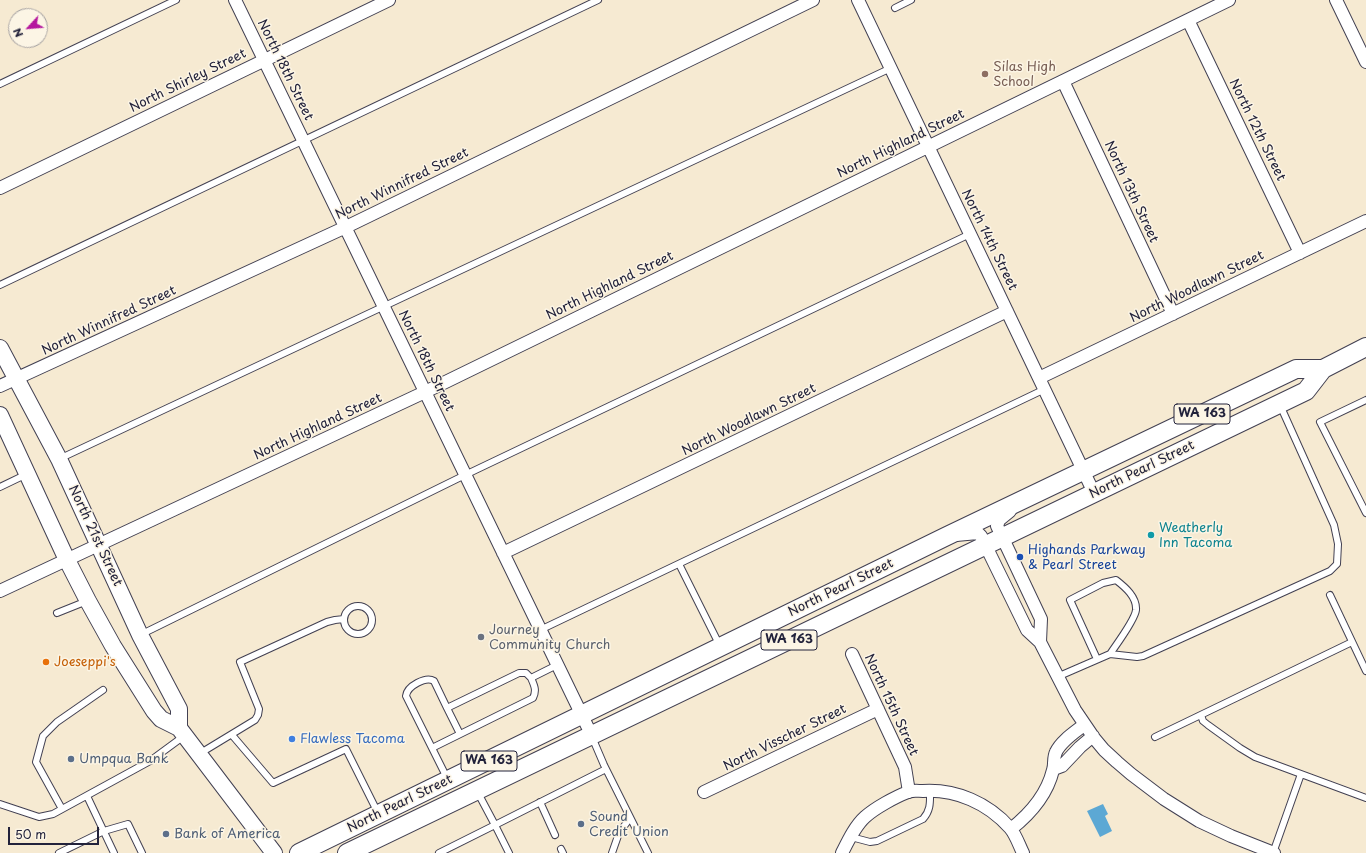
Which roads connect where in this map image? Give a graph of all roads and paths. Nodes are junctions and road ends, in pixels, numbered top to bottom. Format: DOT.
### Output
graph roads {
  1 [pos="176,0"];
  2 [pos="235,0"];
  3 [pos="389,0"];
  4 [pos="598,0"];
  5 [pos="813,0"];
  6 [pos="858,0"];
  7 [pos="911,0"];
  8 [pos="1229,0"];
  9 [pos="1336,0"];
  10 [pos="895,8"];
  11 [pos="1188,20"];
  12 [pos="264,60"];
  13 [pos="1366,62"];
  14 [pos="891,68"];
  15 [pos="1063,81"];
  16 [pos="0,84"];
  17 [pos="304,141"];
  18 [pos="928,146"];
  19 [pos="0,188"];
  20 [pos="1366,221"];
  21 [pos="346,228"];
  22 [pos="970,234"];
  23 [pos="1300,253"];
  24 [pos="0,285"];
  25 [pos="384,306"];
  26 [pos="1007,311"];
  27 [pos="1173,314"];
  28 [pos="1366,347"];
  29 [pos="0,348"];
  30 [pos="1323,369"];
  31 [pos="1039,378"];
  32 [pos="16,379"];
  33 [pos="0,386"];
  34 [pos="1045,389"];
  35 [pos="425,392"];
  36 [pos="1366,400"];
  37 [pos="1280,404"];
  38 [pos="0,415"];
  39 [pos="59,459"];
  40 [pos="1083,470"];
  41 [pos="27,474"];
  42 [pos="465,475"];
  43 [pos="0,487"];
  44 [pos="1094,493"];
  45 [pos="1026,499"];
  46 [pos="1366,513"];
  47 [pos="948,536"];
  48 [pos="1003,538"];
  49 [pos="99,545"];
  50 [pos="986,545"];
  51 [pos="504,554"];
  52 [pos="67,560"];
  53 [pos="679,564"];
  54 [pos="0,591"];
  55 [pos="1330,595"];
  56 [pos="88,601"];
  57 [pos="57,613"];
  58 [pos="344,619"];
  59 [pos="540,630"];
  60 [pos="140,635"];
  61 [pos="1040,642"];
  62 [pos="1352,642"];
  63 [pos="720,647"];
  64 [pos="852,654"];
  65 [pos="1110,654"];
  66 [pos="1097,659"];
  67 [pos="557,665"];
  68 [pos="1366,672"];
  69 [pos="1057,677"];
  70 [pos="531,678"];
  71 [pos="102,690"];
  72 [pos="447,708"];
  73 [pos="878,709"];
  74 [pos="582,715"];
  75 [pos="1201,715"];
  76 [pos="1084,725"];
  77 [pos="182,731"];
  78 [pos="460,734"];
  79 [pos="591,734"];
  80 [pos="232,735"];
  81 [pos="1093,736"];
  82 [pos="1155,737"];
  83 [pos="432,748"];
  84 [pos="199,754"];
  85 [pos="606,769"];
  86 [pos="1054,769"];
  87 [pos="1300,774"];
  88 [pos="448,781"];
  89 [pos="476,790"];
  90 [pos="930,790"];
  91 [pos="704,792"];
  92 [pos="909,792"];
  93 [pos="87,796"];
  94 [pos="1366,798"];
  95 [pos="540,802"];
  96 [pos="0,804"];
  97 [pos="62,809"];
  98 [pos="378,815"];
  99 [pos="630,818"];
  100 [pos="495,825"];
  101 [pos="1011,829"];
  102 [pos="104,831"];
  103 [pos="555,835"];
  104 [pos="851,837"];
  105 [pos="843,851"];
  106 [pos="59,853"];
  107 [pos="114,853"];
  108 [pos="142,853"];
  109 [pos="274,853"];
  110 [pos="299,853"];
  111 [pos="347,853"];
  112 [pos="439,853"];
  113 [pos="509,853"];
  114 [pos="612,853"];
  115 [pos="648,853"];
  116 [pos="1023,853"];
  117 [pos="1274,853"];
  1 -- 16 [label="lane"];
  2 -- 12 [label="street, North 18th Street"];
  3 -- 12 [label="street, North Shirley Street"];
  4 -- 17 [label="lane"];
  5 -- 21 [label="street, North Winnifred Street"];
  6 -- 14 [label="street, North 14th Street"];
  7 -- 10 [label="lane"];
  8 -- 11 [label="street, North Highland Street"];
  9 -- 13 [label="street"];
  11 -- 15 [label="street, North Highland Street"];
  11 -- 23 [label="street, North 12th Street"];
  12 -- 17 [label="street, North 18th Street"];
  12 -- 19 [label="street, North Shirley Street"];
  14 -- 18 [label="street, North 14th Street"];
  14 -- 25 [label="lane"];
  15 -- 18 [label="street, North Highland Street"];
  15 -- 27 [label="street, North 13th Street"];
  17 -- 21 [label="street, North 18th Street"];
  17 -- 24 [label="lane"];
  18 -- 22 [label="street, North 14th Street"];
  18 -- 35 [label="street, North Highland Street"];
  20 -- 23 [label="street, North Woodlawn Street"];
  21 -- 25 [label="street, North 18th Street"];
  21 -- 32 [label="street, North Winnifred Street"];
  22 -- 26 [label="street, North 14th Street"];
  22 -- 42 [label="lane"];
  23 -- 27 [label="street, North Woodlawn Street"];
  25 -- 35 [label="street, North 18th Street"];
  25 -- 39 [label="lane"];
  26 -- 31 [label="street, North 14th Street"];
  26 -- 51 [label="street, North Woodlawn Street"];
  27 -- 31 [label="street, North Woodlawn Street"];
  28 -- 30 [label="main road, North Pearl Street / WA 163"];
  29 -- 32 [label="main road, North 21st Street"];
  30 -- 37 [label="main road, North Pearl Street / WA 163"];
  30 -- 40 [label="main road, North Pearl Street / WA 163"];
  31 -- 34 [label="street, North 14th Street"];
  32 -- 33 [label="street, North Winnifred Street"];
  32 -- 39 [label="main road, North 21st Street"];
  34 -- 40 [label="street, North 14th Street"];
  34 -- 53 [label="lane"];
  35 -- 42 [label="street, North 18th Street"];
  35 -- 49 [label="street, North Highland Street"];
  36 -- 46 [label="lane"];
  37 -- 44 [label="main road, North Pearl Street / WA 163"];
  37 -- 65 [label="lane"];
  38 -- 41 [label="main road"];
  39 -- 49 [label="main road, North 21st Street"];
  40 -- 44 [label="street, North 14th Street"];
  40 -- 45 [label="main road, North Pearl Street / WA 163"];
  41 -- 43 [label="lane"];
  41 -- 52 [label="main road"];
  42 -- 51 [label="street, North 18th Street"];
  42 -- 60 [label="lane"];
  44 -- 48 [label="main road, North Pearl Street / WA 163"];
  45 -- 47 [label="main road, North Pearl Street / WA 163"];
  45 -- 48 [label="street"];
  47 -- 50 [label="street"];
  47 -- 63 [label="main road, North Pearl Street / WA 163"];
  48 -- 50 [label="main road, North Pearl Street / WA 163"];
  48 -- 61 [label="street"];
  49 -- 52 [label="street, North Highland Street"];
  49 -- 60 [label="main road, North 21st Street"];
  50 -- 61 [label="street"];
  50 -- 79 [label="main road, North Pearl Street / WA 163"];
  51 -- 59 [label="street, North 18th Street"];
  52 -- 54 [label="street, North Highland Street"];
  52 -- 56 [label="main road"];
  53 -- 59 [label="lane"];
  53 -- 63 [label="lane"];
  55 -- 62 [label="lane"];
  56 -- 57 [label="lane"];
  56 -- 77 [label="main road"];
  58 -- 58 [label="lane"];
  58 -- 80 [label="lane"];
  59 -- 67 [label="street, North 18th Street"];
  60 -- 77 [label="main road, North 21st Street"];
  61 -- 69 [label="street"];
  62 -- 68 [label="lane"];
  62 -- 75 [label="lane"];
  63 -- 74 [label="main road, North Pearl Street / WA 163"];
  64 -- 73 [label="street, North 15th Street"];
  65 -- 66 [label="lane"];
  65 -- 66 [label="lane"];
  66 -- 69 [label="lane"];
  67 -- 70 [label="lane"];
  67 -- 74 [label="street, North 18th Street"];
  69 -- 76 [label="street"];
  70 -- 72 [label="lane"];
  70 -- 78 [label="lane"];
  71 -- 97 [label="lane"];
  72 -- 78 [label="lane"];
  72 -- 83 [label="lane"];
  73 -- 91 [label="street, North Visscher Street"];
  73 -- 92 [label="street, North 15th Street"];
  74 -- 79 [label="street, North 18th Street"];
  74 -- 88 [label="main road, North Pearl Street / WA 163"];
  75 -- 82 [label="lane"];
  75 -- 87 [label="lane"];
  76 -- 81 [label="street"];
  76 -- 86 [label="street"];
  77 -- 84 [label="main road"];
  77 -- 93 [label="lane"];
  78 -- 83 [label="lane"];
  79 -- 85 [label="lane"];
  79 -- 89 [label="main road, North Pearl Street / WA 163"];
  80 -- 84 [label="lane"];
  80 -- 98 [label="lane"];
  81 -- 86 [label="street"];
  81 -- 117 [label="street"];
  83 -- 88 [label="lane"];
  84 -- 109 [label="main road"];
  85 -- 95 [label="lane"];
  85 -- 99 [label="lane"];
  86 -- 101 [label="street"];
  87 -- 94 [label="lane"];
  87 -- 117 [label="lane"];
  88 -- 98 [label="main road, North Pearl Street / WA 163"];
  89 -- 100 [label="lane"];
  89 -- 111 [label="main road, North Pearl Street / WA 163"];
  90 -- 92 [label="street"];
  90 -- 101 [label="street"];
  90 -- 104 [label="lane"];
  92 -- 104 [label="street"];
  93 -- 97 [label="lane"];
  93 -- 102 [label="lane"];
  95 -- 100 [label="lane"];
  95 -- 103 [label="lane"];
  96 -- 97 [label="lane"];
  98 -- 110 [label="main road, North Pearl Street / WA 163"];
  99 -- 114 [label="lane"];
  99 -- 115 [label="lane"];
  100 -- 112 [label="lane"];
  100 -- 113 [label="lane"];
  101 -- 116 [label="street"];
  102 -- 106 [label="lane"];
  102 -- 107 [label="lane"];
  102 -- 108 [label="lane"];
  104 -- 105 [label="street"];
}
